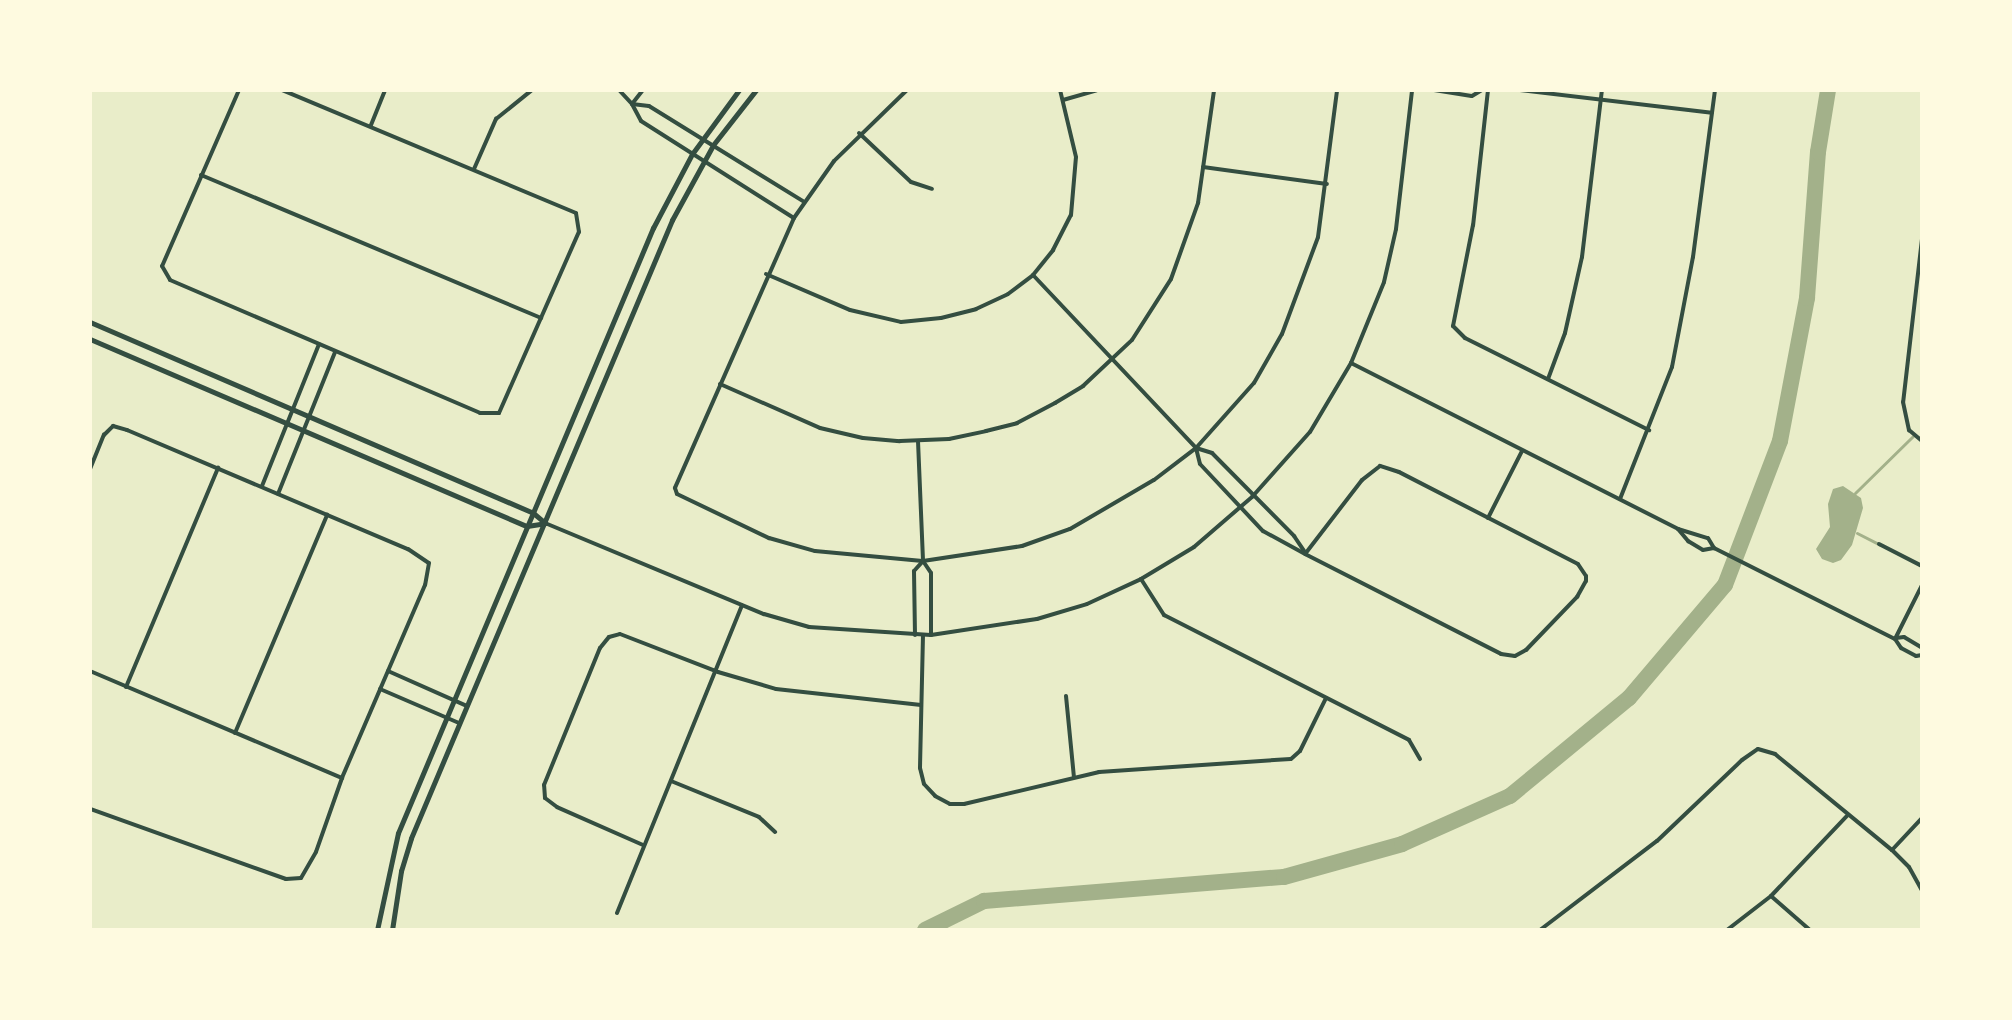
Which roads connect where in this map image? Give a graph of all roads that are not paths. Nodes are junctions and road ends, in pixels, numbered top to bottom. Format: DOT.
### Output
graph roads {
  1 [pos="239,90"];
  2 [pos="282,90"];
  3 [pos="385,90"];
  4 [pos="532,90"];
  5 [pos="619,90"];
  6 [pos="643,90"];
  7 [pos="739,90"];
  8 [pos="756,90"];
  9 [pos="907,90"];
  10 [pos="1060,90"];
  11 [pos="1097,90"];
  12 [pos="1214,90"];
  13 [pos="1337,90"];
  14 [pos="1412,90"];
  15 [pos="1434,90"];
  16 [pos="1485,90"];
  17 [pos="1520,90"];
  18 [pos="1602,90"];
  19 [pos="1715,90"];
  20 [pos="1063,100"];
  21 [pos="1601,100"];
  22 [pos="632,104"];
  23 [pos="1712,113"];
  24 [pos="371,126"];
  25 [pos="859,133"];
  26 [pos="701,138"];
  27 [pos="713,145"];
  28 [pos="692,154"];
  29 [pos="704,162"];
  30 [pos="1203,167"];
  31 [pos="474,169"];
  32 [pos="201,175"];
  33 [pos="1327,184"];
  34 [pos="932,189"];
  35 [pos="804,201"];
  36 [pos="794,218"];
  37 [pos="1922,239"];
  38 [pos="766,274"];
  39 [pos="1033,275"];
  40 [pos="541,318"];
  41 [pos="90,322"];
  42 [pos="90,339"];
  43 [pos="319,344"];
  44 [pos="335,352"];
  45 [pos="1112,360"];
  46 [pos="1351,363"];
  47 [pos="1548,379"];
  48 [pos="720,384"];
  49 [pos="294,408"];
  50 [pos="308,415"];
  51 [pos="287,424"];
  52 [pos="302,430"];
  53 [pos="1649,430"];
  54 [pos="918,441"];
  55 [pos="1922,441"];
  56 [pos="1196,448"];
  57 [pos="1522,451"];
  58 [pos="218,468"];
  59 [pos="90,469"];
  60 [pos="262,486"];
  61 [pos="278,494"];
  62 [pos="1252,497"];
  63 [pos="1620,499"];
  64 [pos="1241,508"];
  65 [pos="532,512"];
  66 [pos="327,515"];
  67 [pos="1488,518"];
  68 [pos="545,523"];
  69 [pos="527,526"];
  70 [pos="1678,529"];
  71 [pos="1879,544"];
  72 [pos="1717,549"];
  73 [pos="1305,554"];
  74 [pos="923,561"];
  75 [pos="1922,566"];
  76 [pos="1141,579"];
  77 [pos="1922,585"];
  78 [pos="742,605"];
  79 [pos="923,635"];
  80 [pos="931,635"];
  81 [pos="915,636"];
  82 [pos="1895,639"];
  83 [pos="1922,648"];
  84 [pos="1922,655"];
  85 [pos="90,671"];
  86 [pos="388,671"];
  87 [pos="718,672"];
  88 [pos="126,687"];
  89 [pos="380,689"];
  90 [pos="1066,696"];
  91 [pos="1326,698"];
  92 [pos="454,700"];
  93 [pos="921,705"];
  94 [pos="467,706"];
  95 [pos="447,717"];
  96 [pos="460,723"];
  97 [pos="235,733"];
  98 [pos="1420,759"];
  99 [pos="1074,777"];
  100 [pos="342,778"];
  101 [pos="670,781"];
  102 [pos="90,809"];
  103 [pos="1847,816"];
  104 [pos="1922,818"];
  105 [pos="775,832"];
  106 [pos="643,845"];
  107 [pos="1892,850"];
  108 [pos="1922,890"];
  109 [pos="1771,896"];
  110 [pos="617,913"];
  111 [pos="377,930"];
  112 [pos="392,930"];
  113 [pos="1540,930"];
  114 [pos="1727,930"];
  115 [pos="1810,930"];
  1 -- 32 [label="street"];
  2 -- 24 [label="street"];
  3 -- 24 [label="street"];
  4 -- 31 [label="street"];
  5 -- 22 [label="street"];
  6 -- 22 [label="street"];
  7 -- 26 [label="street"];
  8 -- 27 [label="street"];
  9 -- 25 [label="street"];
  10 -- 20 [label="street"];
  11 -- 20 [label="street"];
  12 -- 30 [label="street"];
  13 -- 33 [label="street"];
  14 -- 46 [label="street"];
  15 -- 16 [label="street"];
  16 -- 47 [label="street"];
  17 -- 21 [label="street"];
  18 -- 21 [label="street"];
  19 -- 23 [label="street"];
  20 -- 39 [label="street"];
  21 -- 23 [label="street"];
  21 -- 47 [label="street"];
  22 -- 26 [label="street"];
  22 -- 28 [label="street"];
  23 -- 53 [label="street"];
  24 -- 31 [label="street"];
  25 -- 34 [label="street"];
  25 -- 35 [label="street"];
  26 -- 27 [label="street"];
  26 -- 28 [label="street"];
  27 -- 29 [label="street"];
  27 -- 35 [label="street"];
  28 -- 29 [label="street"];
  28 -- 65 [label="street"];
  29 -- 36 [label="street"];
  29 -- 68 [label="street"];
  30 -- 33 [label="street"];
  30 -- 45 [label="street"];
  31 -- 40 [label="street"];
  32 -- 40 [label="street"];
  32 -- 43 [label="street"];
  33 -- 56 [label="street"];
  35 -- 36 [label="street"];
  36 -- 38 [label="street"];
  37 -- 55 [label="street"];
  38 -- 39 [label="street"];
  38 -- 48 [label="street"];
  39 -- 45 [label="street"];
  40 -- 44 [label="street"];
  41 -- 49 [label="street"];
  42 -- 51 [label="street"];
  43 -- 44 [label="street"];
  43 -- 49 [label="street"];
  44 -- 50 [label="street"];
  45 -- 54 [label="street"];
  45 -- 56 [label="street"];
  46 -- 57 [label="street"];
  46 -- 62 [label="street"];
  47 -- 53 [label="street"];
  48 -- 54 [label="street"];
  48 -- 74 [label="street"];
  49 -- 50 [label="street"];
  49 -- 51 [label="street"];
  50 -- 52 [label="street"];
  50 -- 65 [label="street"];
  51 -- 52 [label="street"];
  51 -- 60 [label="street"];
  52 -- 61 [label="street"];
  52 -- 69 [label="street"];
  53 -- 63 [label="street"];
  54 -- 74 [label="street"];
  56 -- 62 [label="street"];
  56 -- 64 [label="street"];
  56 -- 74 [label="street"];
  57 -- 63 [label="street"];
  57 -- 67 [label="street"];
  58 -- 59 [label="street"];
  58 -- 60 [label="street"];
  58 -- 88 [label="street"];
  60 -- 61 [label="street"];
  61 -- 66 [label="street"];
  62 -- 64 [label="street"];
  62 -- 73 [label="street"];
  63 -- 70 [label="street"];
  64 -- 73 [label="street"];
  64 -- 76 [label="street"];
  65 -- 68 [label="street"];
  65 -- 69 [label="street"];
  66 -- 86 [label="street"];
  66 -- 97 [label="street"];
  67 -- 73 [label="street"];
  67 -- 73 [label="street"];
  68 -- 69 [label="street"];
  68 -- 78 [label="street"];
  68 -- 94 [label="street"];
  69 -- 92 [label="street"];
  70 -- 72 [label="street"];
  70 -- 72 [label="street"];
  71 -- 75 [label="street"];
  72 -- 82 [label="street"];
  74 -- 80 [label="street"];
  74 -- 81 [label="street"];
  76 -- 80 [label="street"];
  76 -- 91 [label="street"];
  77 -- 82 [label="street"];
  78 -- 81 [label="street"];
  78 -- 87 [label="street"];
  79 -- 80 [label="street"];
  79 -- 81 [label="street"];
  79 -- 93 [label="street"];
  82 -- 83 [label="street"];
  82 -- 84 [label="street"];
  85 -- 88 [label="street"];
  86 -- 89 [label="street"];
  86 -- 92 [label="street"];
  87 -- 93 [label="street"];
  87 -- 101 [label="street"];
  87 -- 106 [label="street"];
  88 -- 97 [label="street"];
  89 -- 95 [label="street"];
  89 -- 100 [label="street"];
  90 -- 99 [label="street"];
  91 -- 98 [label="street"];
  91 -- 99 [label="street"];
  92 -- 94 [label="street"];
  92 -- 95 [label="street"];
  93 -- 99 [label="street"];
  94 -- 96 [label="street"];
  95 -- 96 [label="street"];
  95 -- 111 [label="street"];
  96 -- 112 [label="street"];
  97 -- 100 [label="street"];
  100 -- 102 [label="street"];
  101 -- 105 [label="street"];
  101 -- 106 [label="street"];
  103 -- 107 [label="street"];
  103 -- 109 [label="street"];
  103 -- 113 [label="street"];
  104 -- 107 [label="street"];
  106 -- 110 [label="street"];
  107 -- 108 [label="street"];
  109 -- 114 [label="street"];
  109 -- 115 [label="street"];
}
